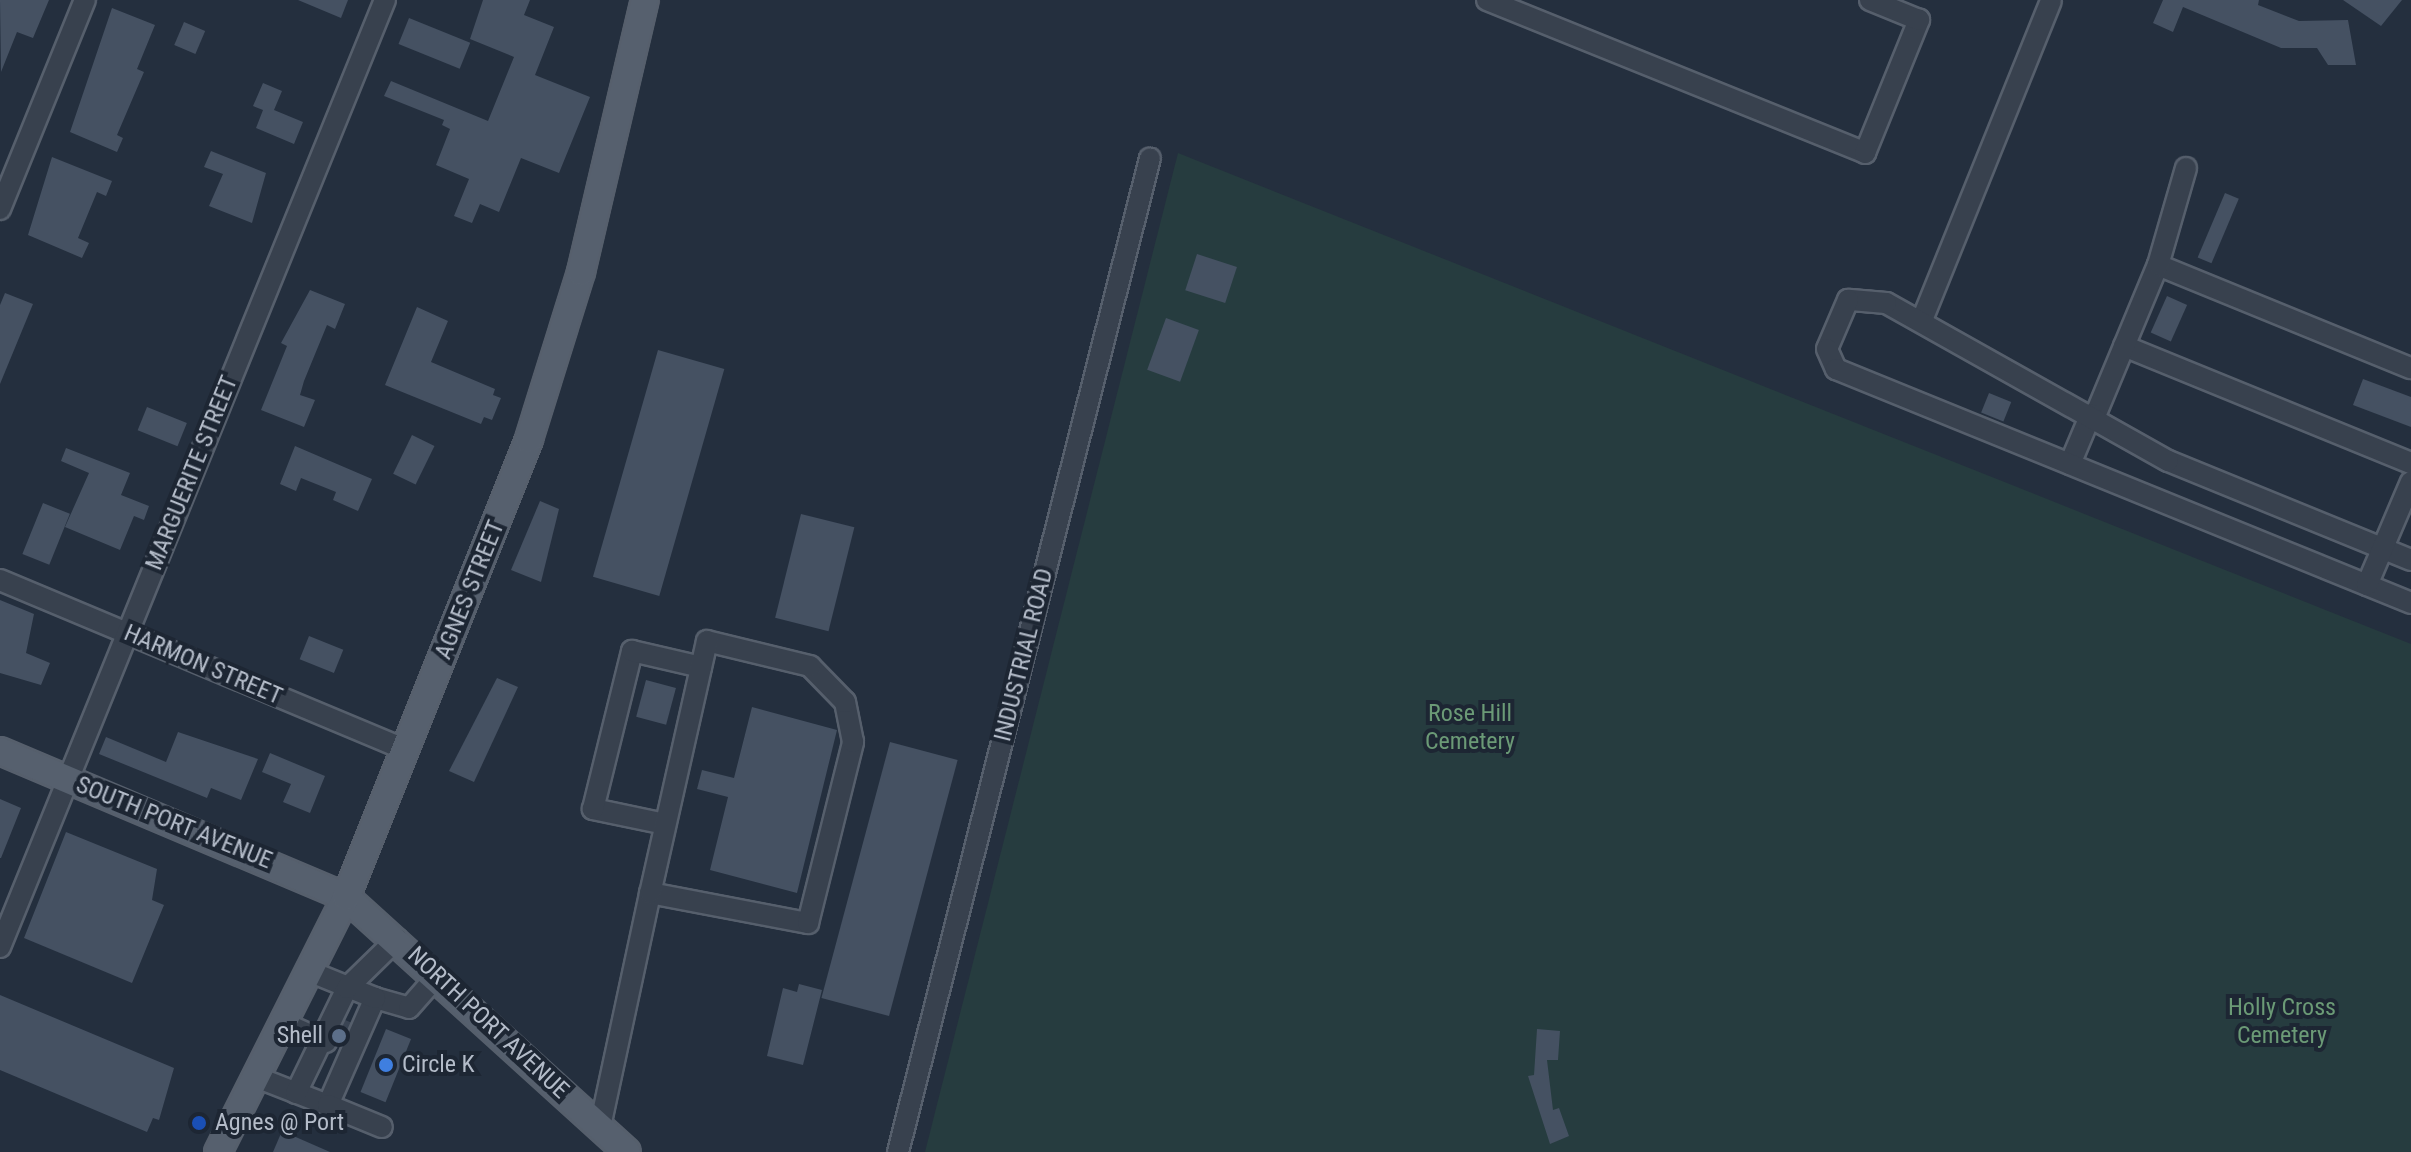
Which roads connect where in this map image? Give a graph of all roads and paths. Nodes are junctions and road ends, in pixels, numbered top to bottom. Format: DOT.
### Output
graph roads {
  1 [pos="85,0"];
  2 [pos="385,0"];
  3 [pos="645,0"];
  4 [pos="1487,0"];
  5 [pos="1870,0"];
  6 [pos="2051,1"];
  7 [pos="1150,158"];
  8 [pos="2186,168"];
  9 [pos="0,209"];
  10 [pos="2158,265"];
  11 [pos="1922,320"];
  12 [pos="2124,346"];
  13 [pos="2411,368"];
  14 [pos="2093,415"];
  15 [pos="2411,463"];
  16 [pos="2070,464"];
  17 [pos="2411,482"];
  18 [pos="2405,516"];
  19 [pos="2383,549"];
  20 [pos="2411,560"];
  21 [pos="0,580"];
  22 [pos="2367,585"];
  23 [pos="2411,603"];
  24 [pos="126,633"];
  25 [pos="701,667"];
  26 [pos="407,750"];
  27 [pos="0,751"];
  28 [pos="68,780"];
  29 [pos="665,824"];
  30 [pos="650,893"];
  31 [pos="346,897"];
  32 [pos="397,939"];
  33 [pos="0,947"];
  34 [pos="309,971"];
  35 [pos="438,975"];
  36 [pos="347,988"];
  37 [pos="375,998"];
  38 [pos="283,1023"];
  39 [pos="339,1038"];
  40 [pos="256,1077"];
  41 [pos="296,1093"];
  42 [pos="328,1105"];
  43 [pos="382,1127"];
  44 [pos="600,1127"];
  45 [pos="218,1152"];
  46 [pos="627,1152"];
  47 [pos="898,1152"];
  1 -- 9 [label="street"];
  2 -- 24 [label="street, MARGUERITE STREET"];
  3 -- 26 [label="main road, AGNES STREET"];
  4 -- 5 [label="street"];
  6 -- 11 [label="street"];
  7 -- 47 [label="street, INDUSTRIAL ROAD"];
  8 -- 10 [label="street"];
  10 -- 12 [label="street"];
  10 -- 13 [label="street"];
  11 -- 14 [label="street"];
  11 -- 16 [label="street"];
  12 -- 14 [label="street"];
  12 -- 15 [label="street"];
  14 -- 16 [label="street"];
  14 -- 19 [label="street"];
  16 -- 22 [label="street"];
  17 -- 18 [label="street"];
  18 -- 19 [label="street"];
  19 -- 20 [label="street"];
  19 -- 22 [label="street"];
  21 -- 24 [label="street, HARMON STREET"];
  22 -- 23 [label="street"];
  24 -- 26 [label="street, HARMON STREET"];
  24 -- 28 [label="street, MARGUERITE STREET"];
  25 -- 29 [label="street"];
  25 -- 29 [label="street"];
  25 -- 30 [label="street"];
  26 -- 31 [label="main road, AGNES STREET"];
  27 -- 28 [label="main road, SOUTH PORT AVENUE"];
  28 -- 31 [label="main road, SOUTH PORT AVENUE"];
  28 -- 33 [label="street, MARGUERITE STREET"];
  29 -- 30 [label="street"];
  30 -- 44 [label="street"];
  31 -- 32 [label="main road, NORTH PORT AVENUE"];
  31 -- 34 [label="main road, AGNES STREET"];
  32 -- 35 [label="main road, NORTH PORT AVENUE"];
  32 -- 36 [label="street"];
  34 -- 36 [label="street"];
  34 -- 38 [label="main road, AGNES STREET"];
  35 -- 37 [label="street"];
  35 -- 44 [label="main road, NORTH PORT AVENUE"];
  36 -- 37 [label="street"];
  36 -- 39 [label="street"];
  37 -- 39 [label="street"];
  38 -- 39 [label="street"];
  38 -- 40 [label="main road, AGNES STREET"];
  39 -- 41 [label="street"];
  39 -- 42 [label="street"];
  40 -- 41 [label="street"];
  40 -- 45 [label="main road, AGNES STREET"];
  41 -- 42 [label="street"];
  42 -- 43 [label="street"];
  44 -- 46 [label="main road, NORTH PORT AVENUE"];
}
